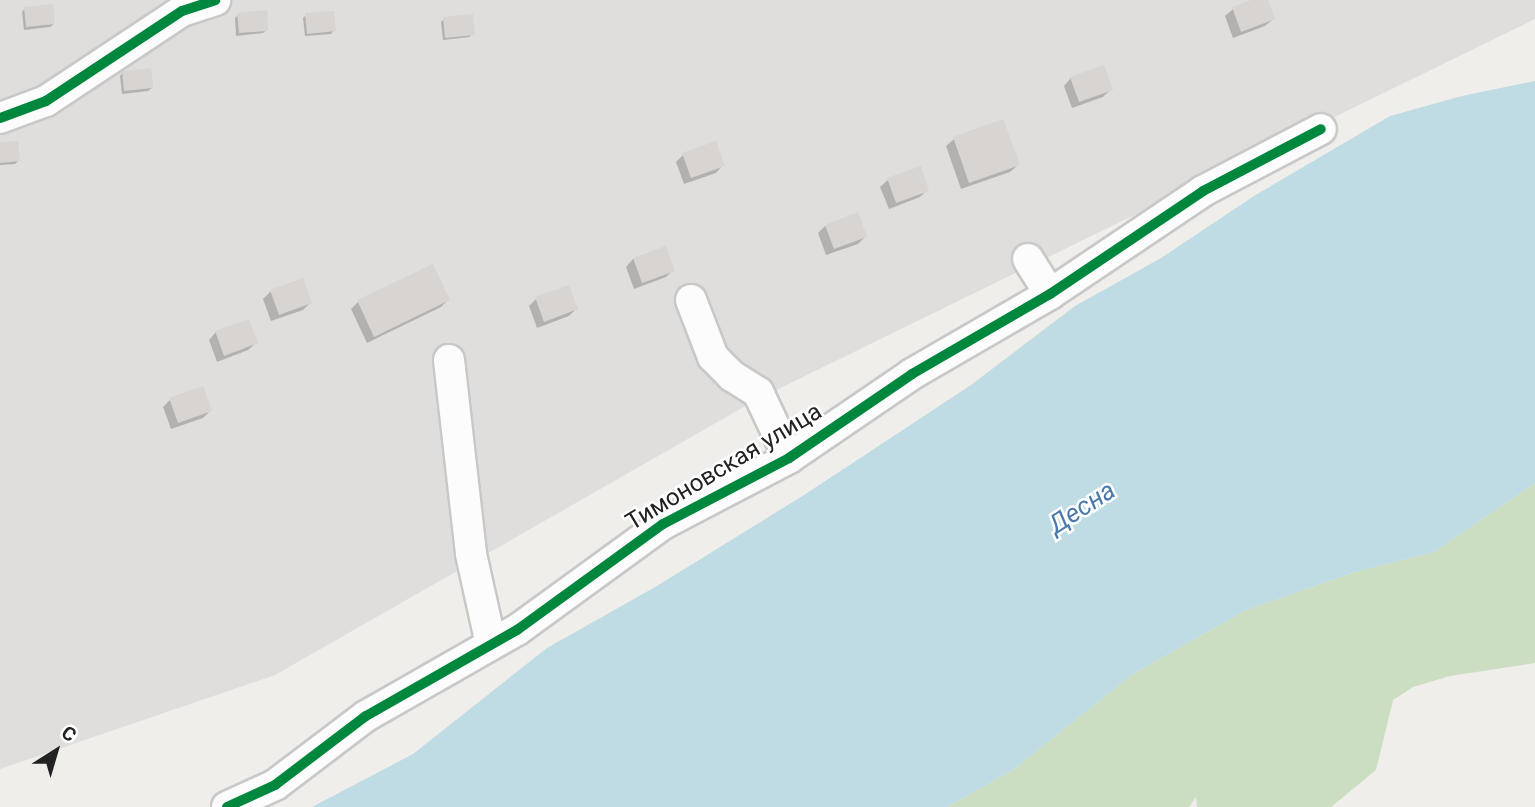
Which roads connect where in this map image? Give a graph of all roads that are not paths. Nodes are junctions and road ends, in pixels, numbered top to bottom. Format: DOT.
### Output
graph roads {
  1 [pos="215,0"];
  2 [pos="0,118"];
  3 [pos="1321,129"];
  4 [pos="1028,259"];
  5 [pos="1050,294"];
  6 [pos="691,300"];
  7 [pos="449,360"];
  8 [pos="789,458"];
  9 [pos="491,644"];
  10 [pos="228,807"];
  1 -- 2 [label="street"];
  3 -- 5 [label="street, Тимоновская улица"];
  4 -- 5 [label="street"];
  5 -- 8 [label="street, Тимоновская улица"];
  6 -- 8 [label="street"];
  7 -- 9 [label="street"];
  8 -- 9 [label="street, Тимоновская улица"];
  9 -- 10 [label="street, Тимоновская улица"];
}
